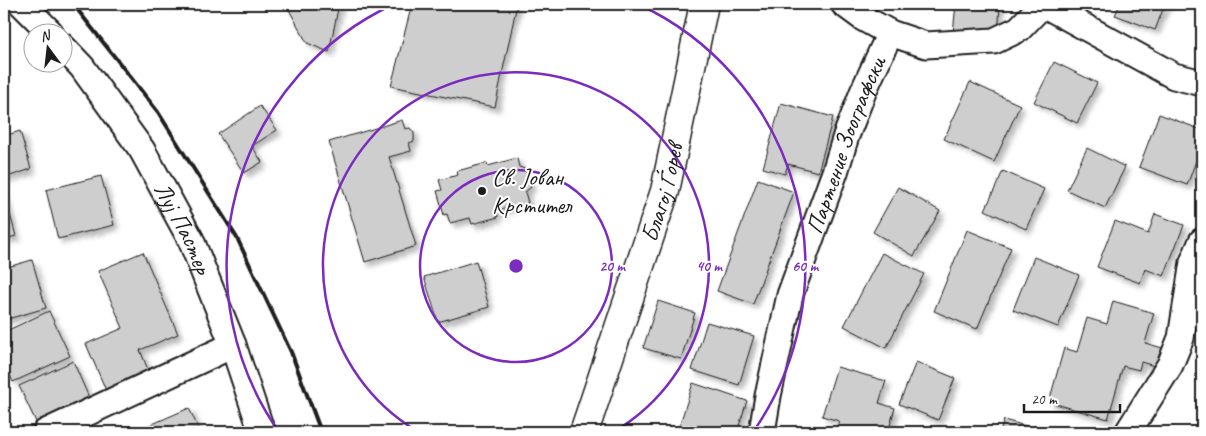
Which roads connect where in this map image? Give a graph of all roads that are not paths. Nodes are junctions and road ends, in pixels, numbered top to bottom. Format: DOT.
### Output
graph roads {
  1 [pos="16,4"];
  2 [pos="22,4"];
  3 [pos="704,4"];
  4 [pos="844,4"];
  5 [pos="1043,4"];
  6 [pos="4,7"];
  7 [pos="40,22"];
  8 [pos="890,33"];
  9 [pos="72,56"];
  10 [pos="1202,81"];
  11 [pos="1202,241"];
  12 [pos="233,345"];
  13 [pos="46,432"];
  14 [pos="262,432"];
  15 [pos="584,432"];
  16 [pos="762,432"];
  17 [pos="1128,432"];
  1 -- 6 [label="street"];
  2 -- 7 [label="street"];
  3 -- 15 [label="main road, Благој Ѓорев"];
  4 -- 8 [label="street, Партение Зоографски"];
  5 -- 8 [label="street, Партение Зоографски"];
  5 -- 10 [label="street, Партение Зоографски"];
  8 -- 16 [label="street, Партение Зоографски"];
  9 -- 12 [label="street, Луј Пастер"];
  11 -- 17 [label="street"];
  12 -- 13 [label="street"];
  12 -- 14 [label="street, Луј Пастер"];
}
